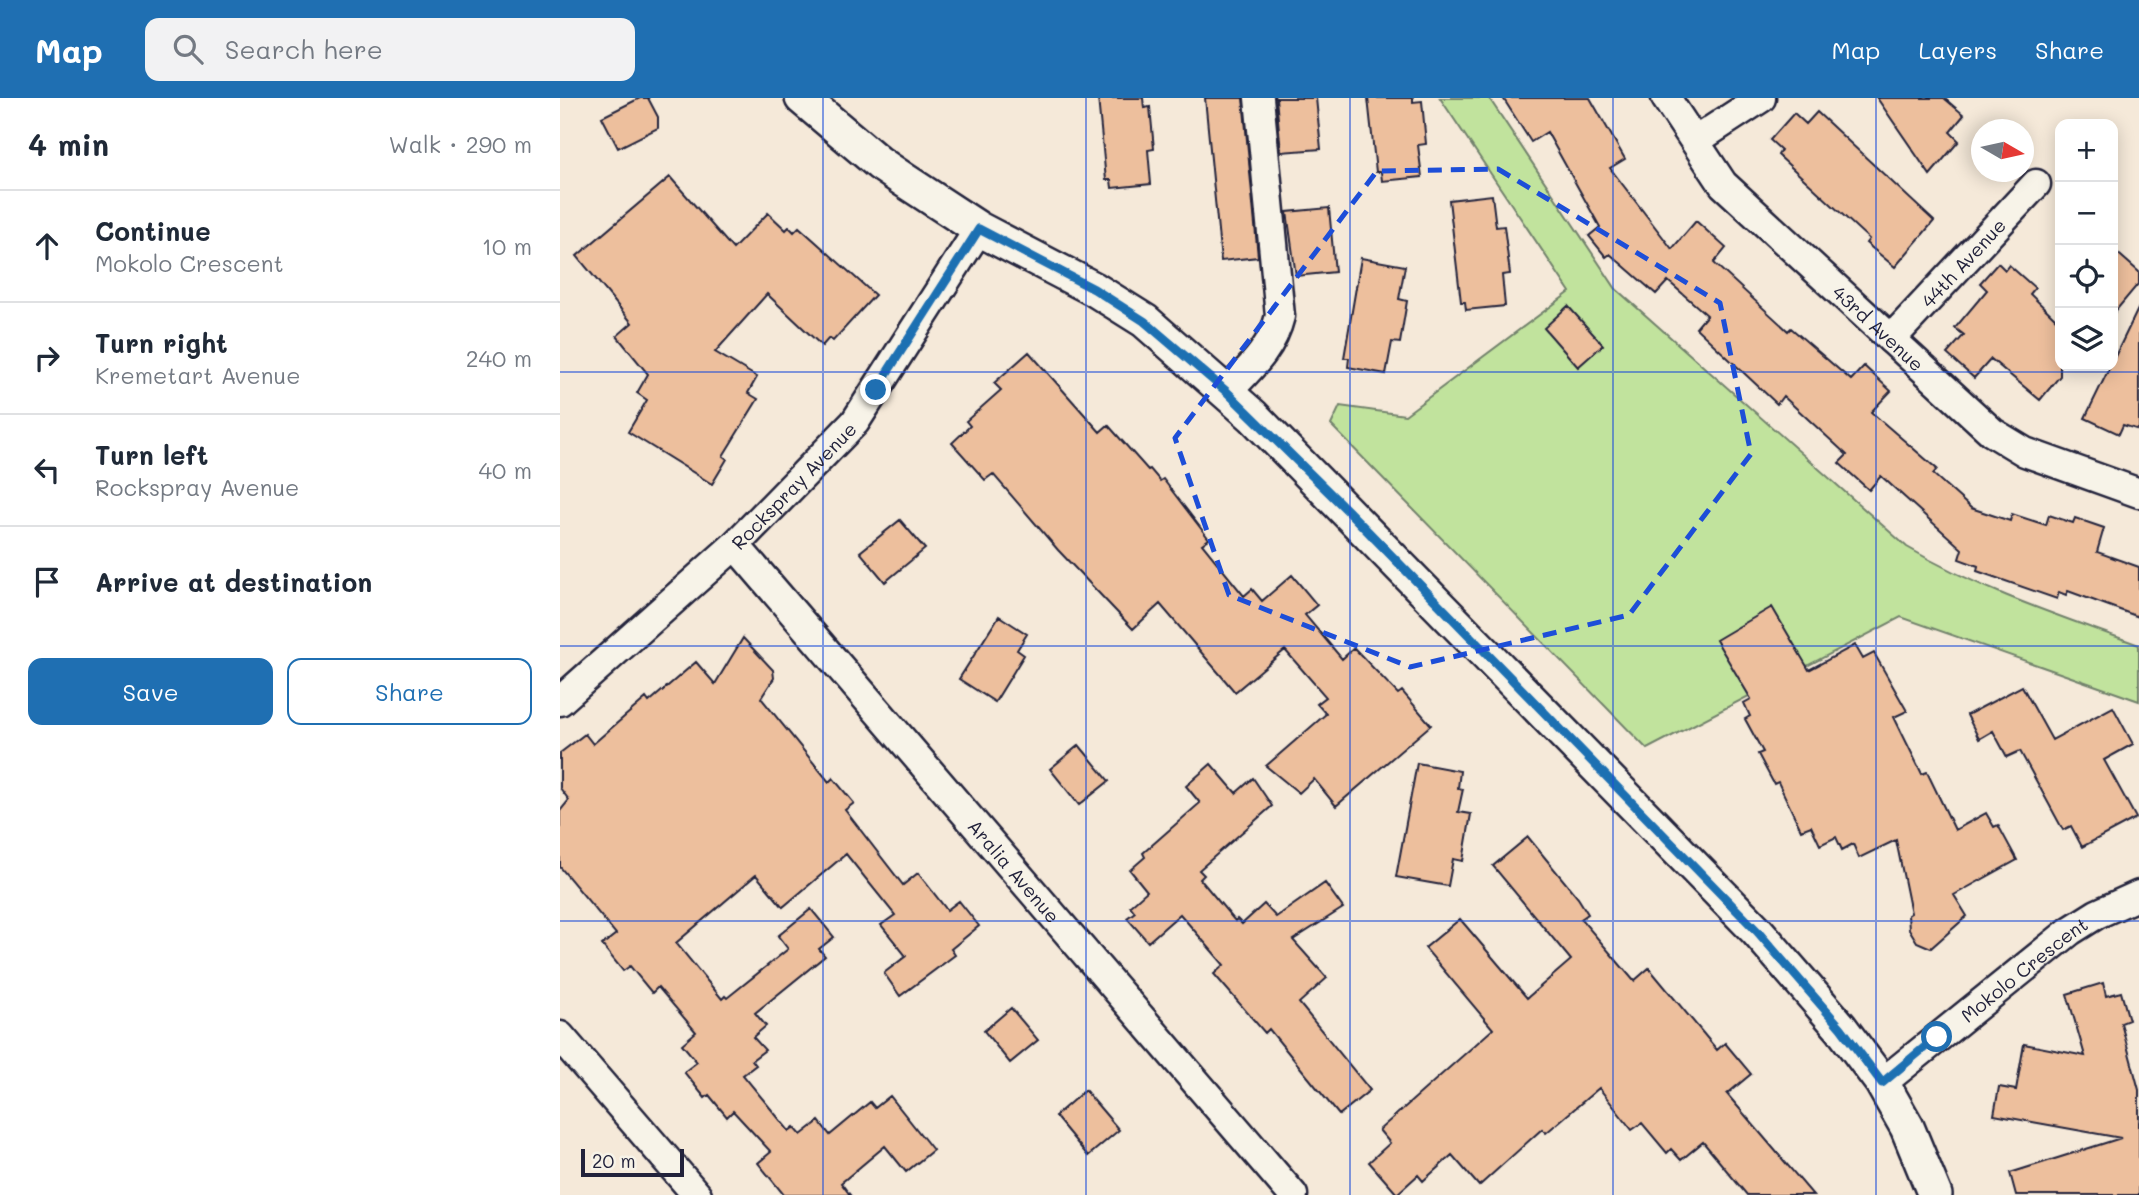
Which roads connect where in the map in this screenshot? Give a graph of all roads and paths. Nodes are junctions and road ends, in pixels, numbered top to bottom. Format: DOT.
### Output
graph roads {
  1 [pos="802,98"];
  2 [pos="1259,98"];
  3 [pos="1666,98"];
  4 [pos="1761,98"];
  5 [pos="1695,141"];
  6 [pos="2036,184"];
  7 [pos="979,229"];
  8 [pos="1891,340"];
  9 [pos="1227,392"];
  10 [pos="2139,493"];
  11 [pos="735,545"];
  12 [pos="560,701"];
  13 [pos="2139,894"];
  14 [pos="560,1036"];
  15 [pos="1882,1083"];
  16 [pos="697,1195"];
  17 [pos="1293,1195"];
  18 [pos="1935,1195"];
  1 -- 7 [label="street"];
  2 -- 9 [label="street"];
  3 -- 5 [label="street, 43rd Avenue"];
  4 -- 5 [label="street"];
  5 -- 8 [label="street, 43rd Avenue"];
  6 -- 8 [label="street, 44th Avenue"];
  7 -- 9 [label="street"];
  7 -- 11 [label="street, Rockspray Avenue"];
  8 -- 10 [label="street, 43rd Avenue"];
  9 -- 15 [label="street"];
  11 -- 12 [label="street, Rockspray Avenue"];
  11 -- 17 [label="street, Aralia Avenue"];
  13 -- 15 [label="street, Mokolo Crescent"];
  14 -- 16 [label="street"];
  15 -- 18 [label="street"];
}
